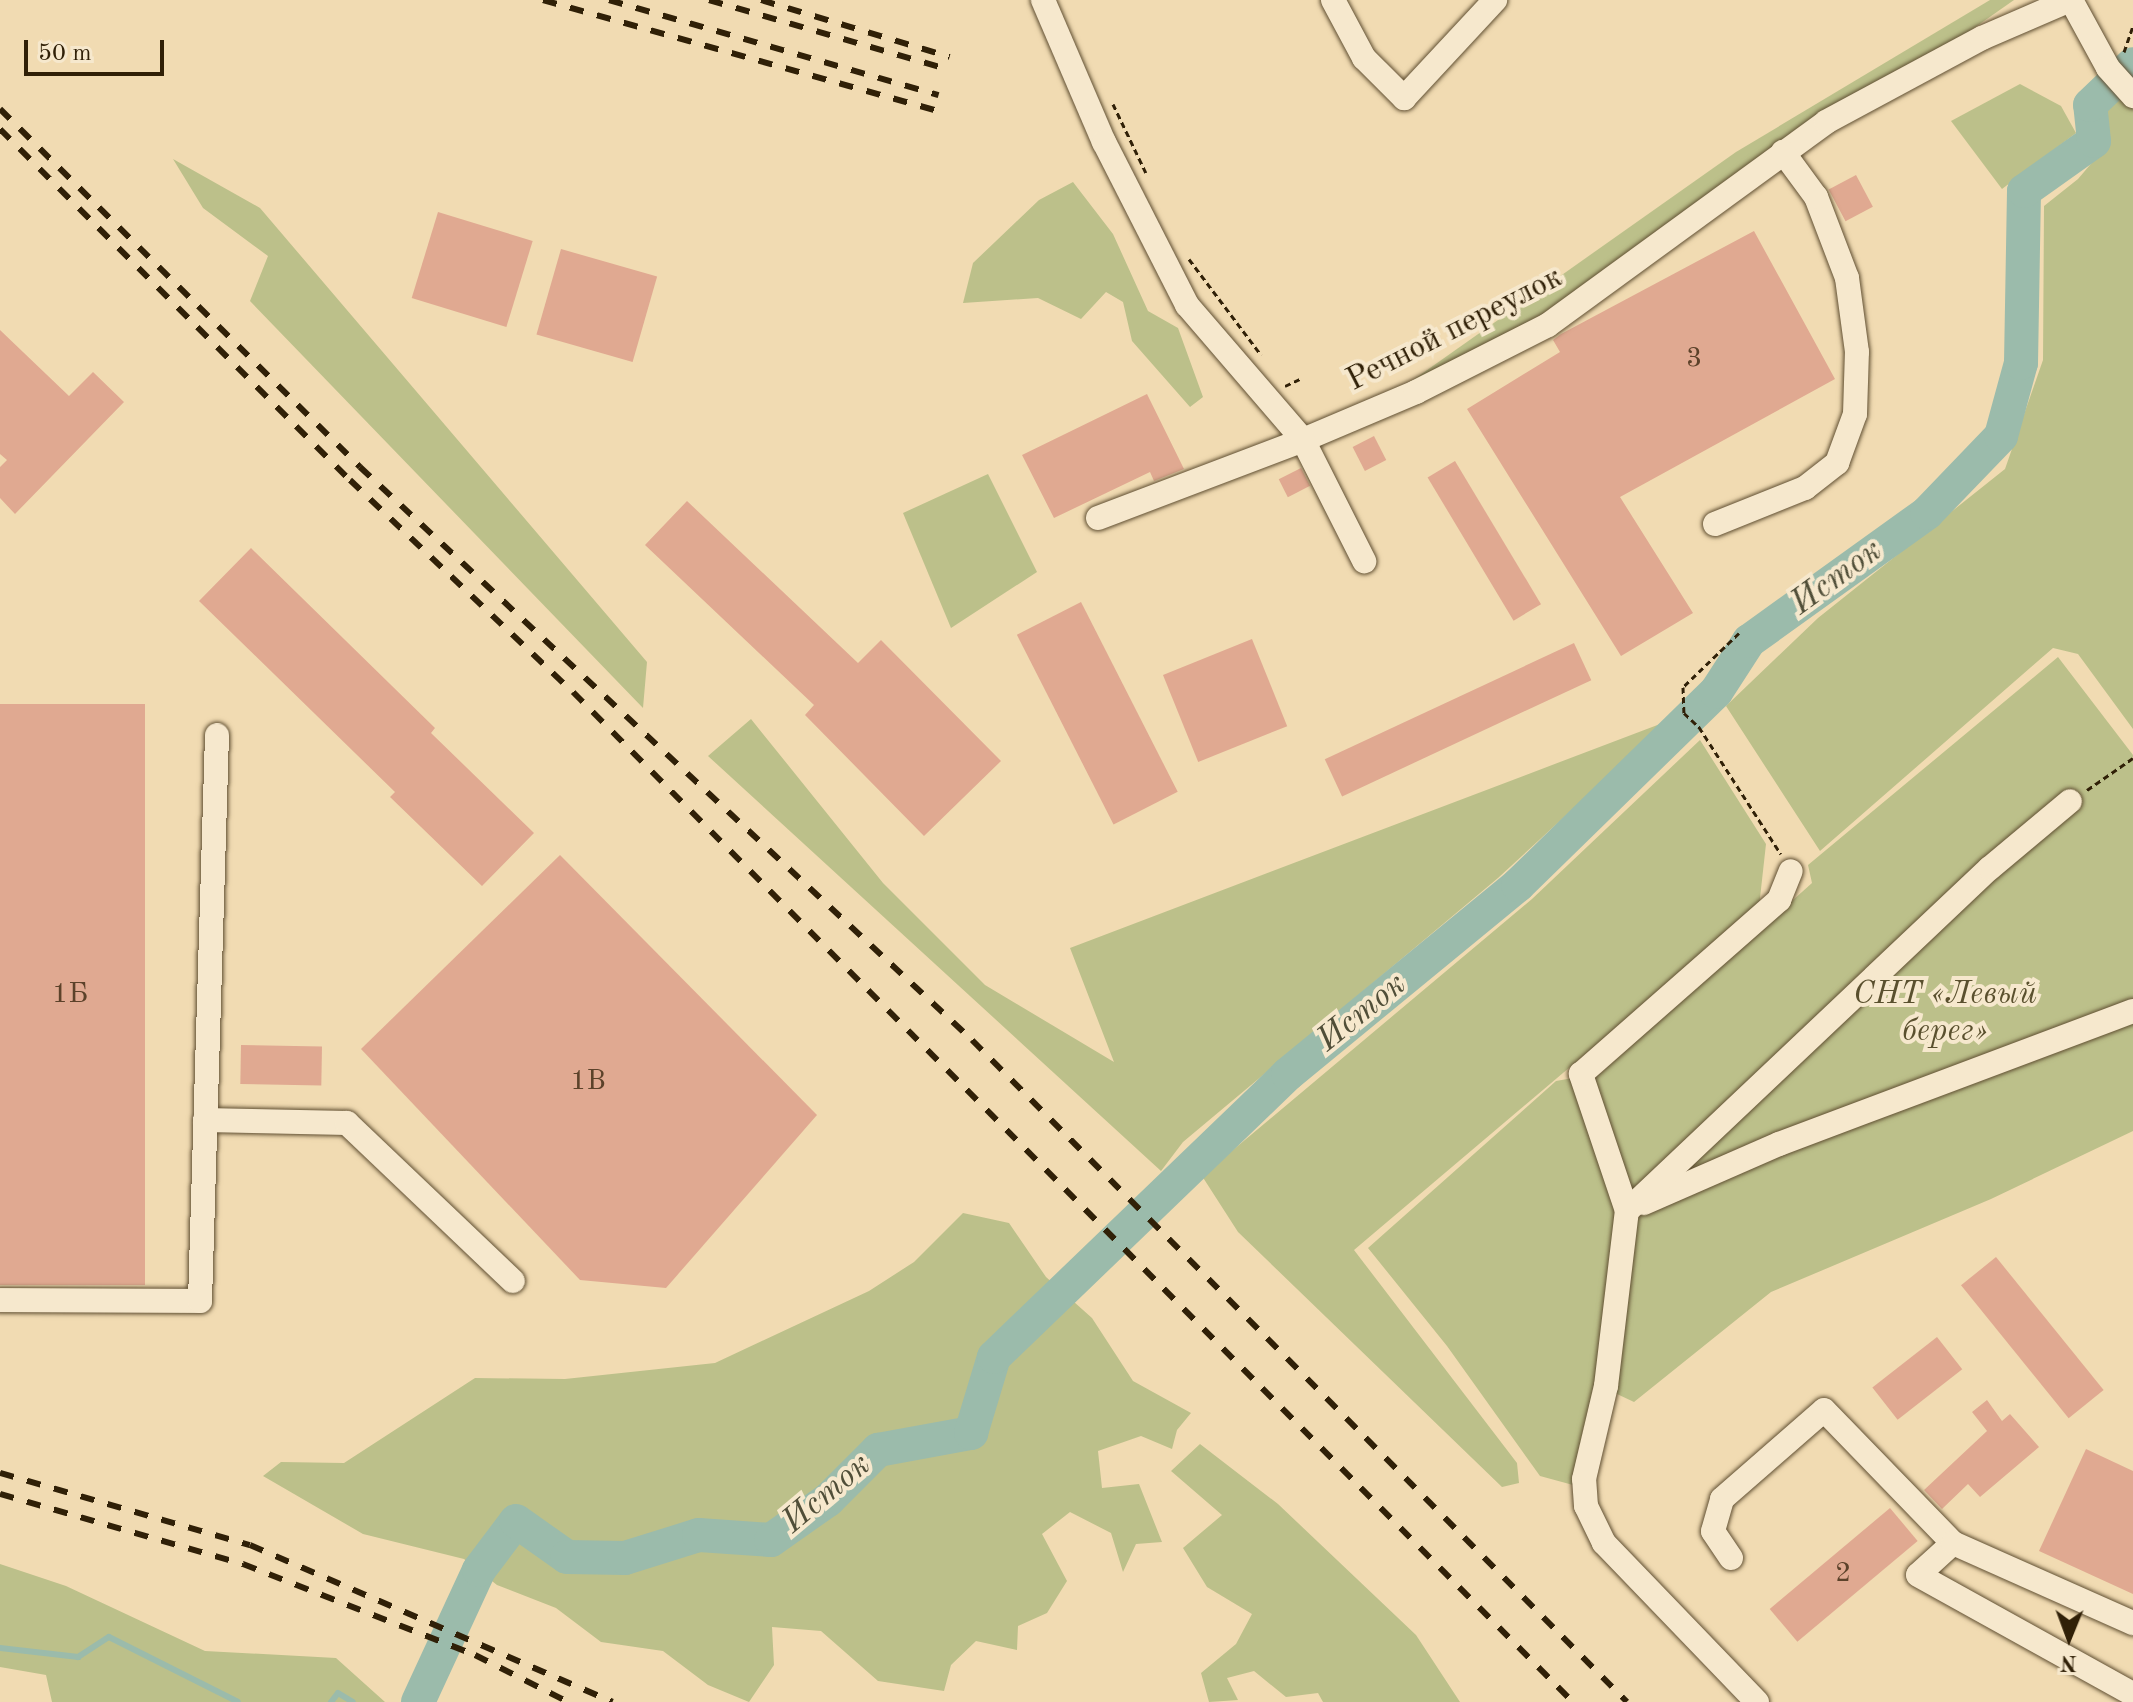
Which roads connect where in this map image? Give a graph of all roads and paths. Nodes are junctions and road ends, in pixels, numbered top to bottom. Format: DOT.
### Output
graph roads {
  1 [pos="1043,0"];
  2 [pos="1333,0"];
  3 [pos="1495,0"];
  4 [pos="2070,0"];
  5 [pos="2133,96"];
  6 [pos="1109,97"];
  7 [pos="1783,152"];
  8 [pos="1149,181"];
  9 [pos="1183,250"];
  10 [pos="1269,366"];
  11 [pos="1277,376"];
  12 [pos="1302,378"];
  13 [pos="1303,440"];
  14 [pos="1098,518"];
  15 [pos="1715,524"];
  16 [pos="1364,561"];
  17 [pos="1739,633"];
  18 [pos="217,735"];
  19 [pos="2133,758"];
  20 [pos="2070,801"];
  21 [pos="1791,871"];
  22 [pos="2133,1011"];
  23 [pos="205,1120"];
  24 [pos="1627,1211"];
  25 [pos="513,1281"];
  26 [pos="0,1300"];
  27 [pos="1953,1543"];
  28 [pos="1731,1558"];
  29 [pos="2133,1623"];
  30 [pos="2133,1694"];
  31 [pos="1757,1702"];
  1 -- 13 [label="street"];
  2 -- 3 [label="street"];
  4 -- 5 [label="street"];
  4 -- 7 [label="street, Речной переулок"];
  6 -- 8 [label="path"];
  7 -- 13 [label="street, Речной переулок"];
  7 -- 15 [label="street"];
  9 -- 10 [label="path"];
  11 -- 12 [label="path"];
  13 -- 14 [label="street, Речной переулок"];
  13 -- 16 [label="street"];
  17 -- 21 [label="path"];
  18 -- 23 [label="street"];
  19 -- 20 [label="path"];
  20 -- 24 [label="street"];
  21 -- 24 [label="street"];
  22 -- 24 [label="street"];
  23 -- 25 [label="street"];
  23 -- 26 [label="street"];
  24 -- 31 [label="street"];
  27 -- 28 [label="street"];
  27 -- 29 [label="street"];
  27 -- 30 [label="street"];
}
